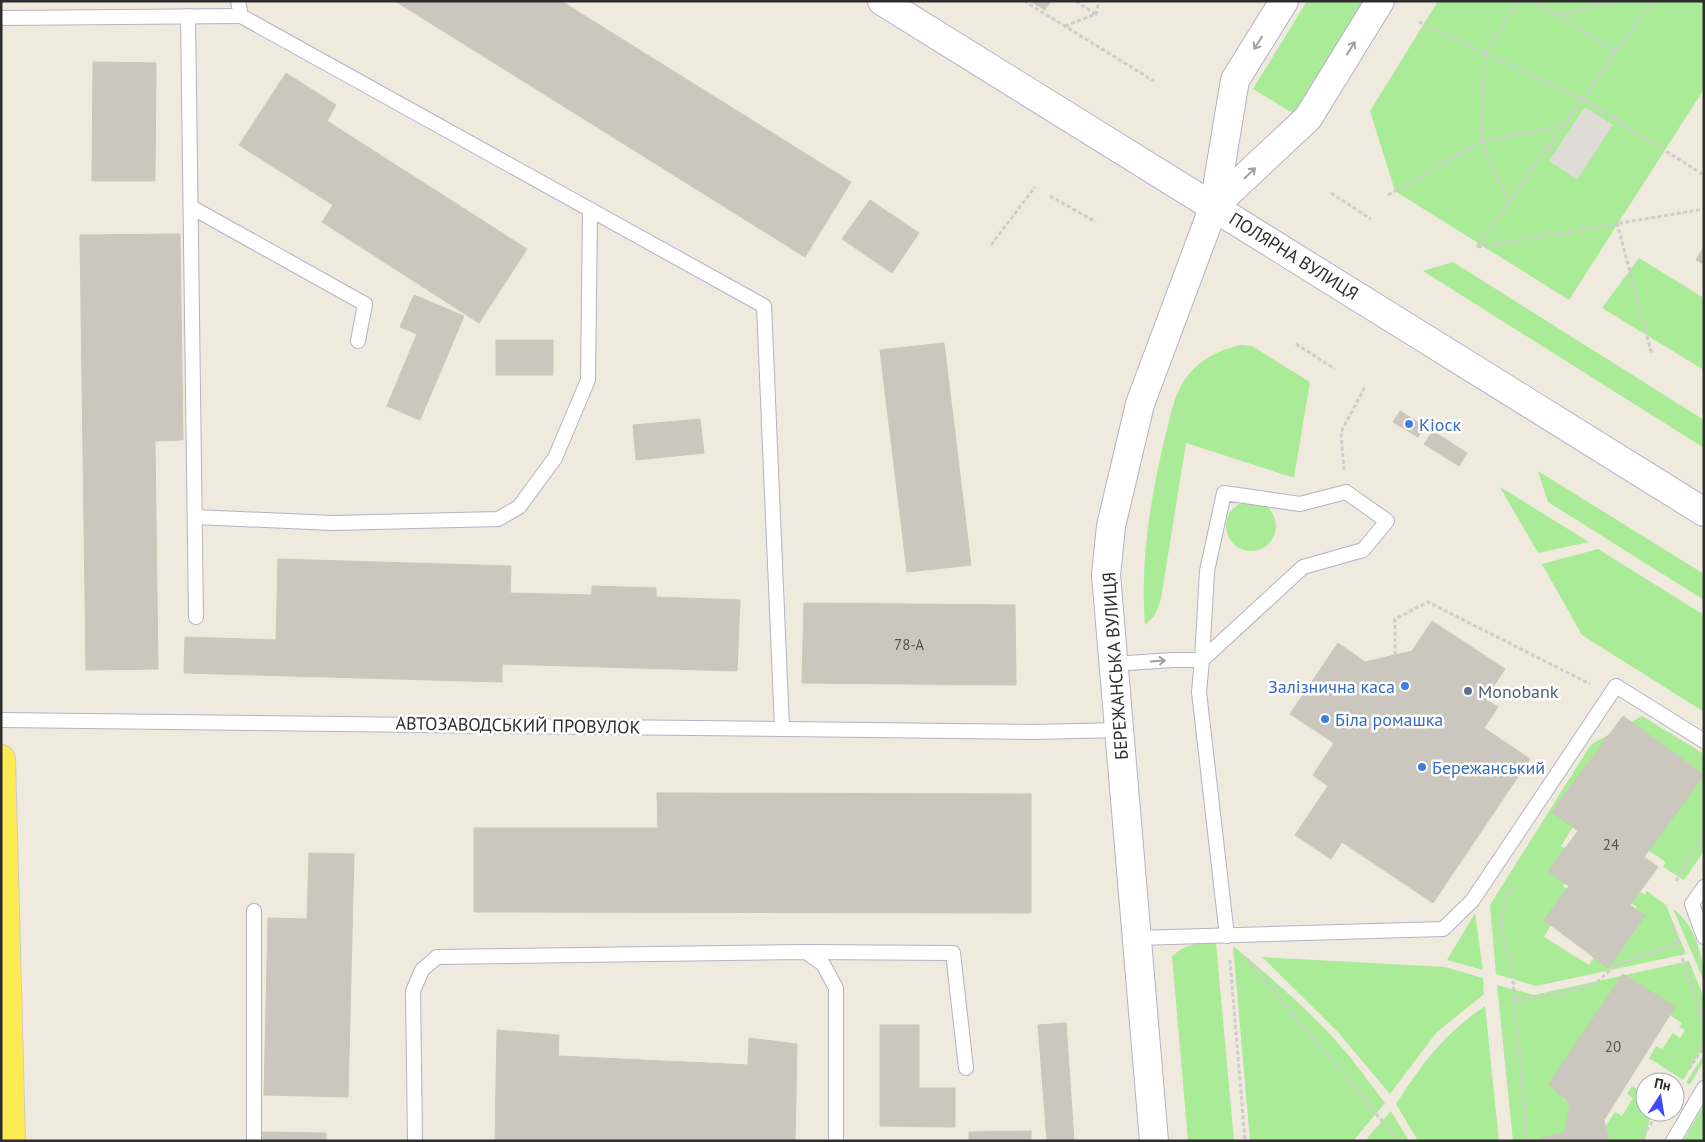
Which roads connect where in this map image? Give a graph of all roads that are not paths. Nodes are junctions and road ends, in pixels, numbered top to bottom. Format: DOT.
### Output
graph roads {
  1 [pos="238,1"];
  2 [pos="882,1"];
  3 [pos="1284,1"];
  4 [pos="1380,1"];
  5 [pos="188,16"];
  6 [pos="241,16"];
  7 [pos="1,18"];
  8 [pos="1214,206"];
  9 [pos="191,207"];
  10 [pos="590,210"];
  11 [pos="358,341"];
  12 [pos="1704,512"];
  13 [pos="195,517"];
  14 [pos="196,617"];
  15 [pos="1202,660"];
  16 [pos="1114,664"];
  17 [pos="1,720"];
  18 [pos="782,728"];
  19 [pos="1120,730"];
  20 [pos="1704,741"];
  21 [pos="1,759"];
  22 [pos="1704,887"];
  23 [pos="254,911"];
  24 [pos="1227,936"];
  25 [pos="1704,937"];
  26 [pos="1137,938"];
  27 [pos="806,952"];
  28 [pos="966,1068"];
  29 [pos="1704,1088"];
  30 [pos="11,1141"];
  31 [pos="254,1141"];
  32 [pos="415,1141"];
  33 [pos="836,1141"];
  34 [pos="1154,1141"];
  35 [pos="1673,1141"];
  1 -- 6 [label="lane"];
  2 -- 8 [label="street, ПОЛЯРНА ВУЛИЦЯ"];
  3 -- 8 [label="street, БЕРЕЖАНСЬКА ВУЛИЦЯ, one-way"];
  8 -- 4 [label="street, one-way"];
  5 -- 6 [label="lane"];
  5 -- 7 [label="lane"];
  5 -- 9 [label="lane"];
  6 -- 10 [label="lane"];
  8 -- 12 [label="street, ПОЛЯРНА ВУЛИЦЯ"];
  8 -- 16 [label="street, БЕРЕЖАНСЬКА ВУЛИЦЯ"];
  9 -- 11 [label="lane"];
  9 -- 13 [label="lane"];
  10 -- 13 [label="lane"];
  10 -- 18 [label="lane"];
  13 -- 14 [label="lane"];
  15 -- 15 [label="lane"];
  16 -- 15 [label="lane, one-way"];
  15 -- 24 [label="lane"];
  16 -- 19 [label="street, БЕРЕЖАНСЬКА ВУЛИЦЯ"];
  17 -- 18 [label="lane, АВТОЗАВОДСЬКИЙ ПРОВУЛОК"];
  18 -- 19 [label="lane, АВТОЗАВОДСЬКИЙ ПРОВУЛОК"];
  19 -- 26 [label="street, БЕРЕЖАНСЬКА ВУЛИЦЯ"];
  20 -- 24 [label="lane"];
  21 -- 30 [label="main road"];
  22 -- 25 [label="lane"];
  23 -- 31 [label="lane"];
  24 -- 26 [label="lane"];
  26 -- 34 [label="street, БЕРЕЖАНСЬКА ВУЛИЦЯ"];
  27 -- 28 [label="lane"];
  27 -- 32 [label="lane"];
  27 -- 33 [label="lane"];
  29 -- 35 [label="lane"];
}
